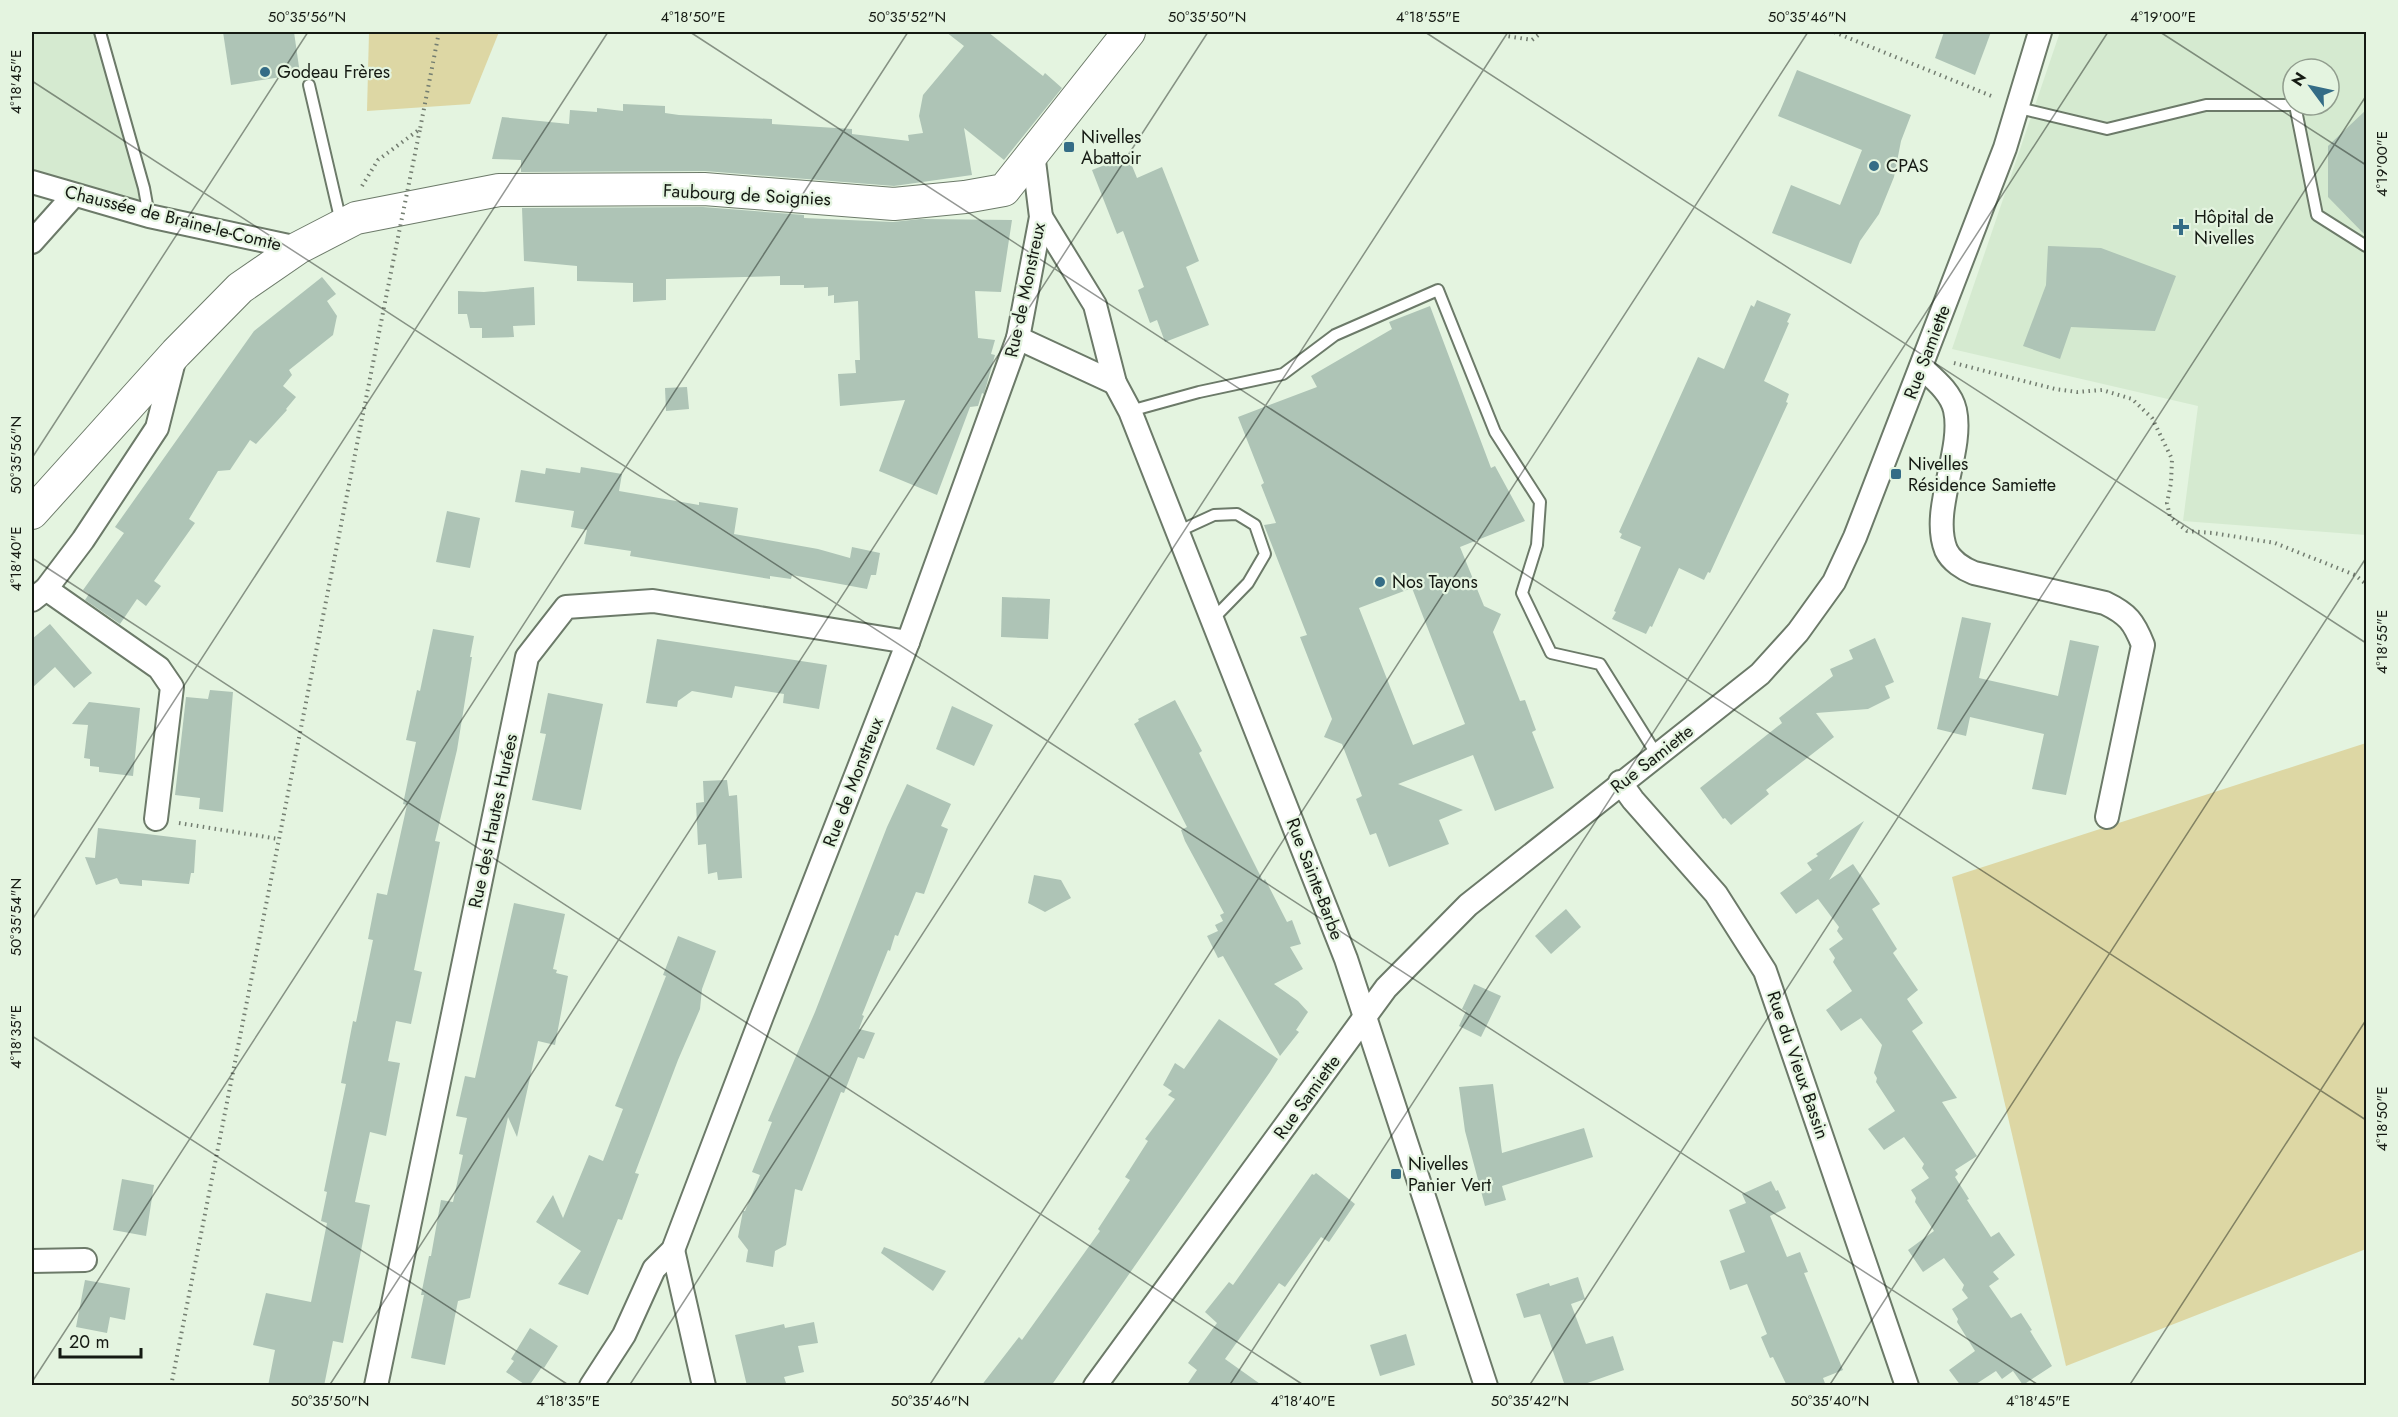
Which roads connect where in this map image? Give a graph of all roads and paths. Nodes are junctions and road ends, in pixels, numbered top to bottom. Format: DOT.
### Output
graph roads {
  1 [pos="100,32"];
  2 [pos="439,32"];
  3 [pos="1129,32"];
  4 [pos="1506,32"];
  5 [pos="1542,32"];
  6 [pos="1834,32"];
  7 [pos="2040,32"];
  8 [pos="309,85"];
  9 [pos="2019,108"];
  10 [pos="420,129"];
  11 [pos="1033,153"];
  12 [pos="32,182"];
  13 [pos="74,195"];
  14 [pos="149,216"];
  15 [pos="1041,218"];
  16 [pos="349,222"];
  17 [pos="32,243"];
  18 [pos="2367,246"];
  19 [pos="298,248"];
  20 [pos="1018,338"];
  21 [pos="176,353"];
  22 [pos="1923,362"];
  23 [pos="1115,382"];
  24 [pos="1130,411"];
  25 [pos="32,513"];
  26 [pos="1177,532"];
  27 [pos="2367,584"];
  28 [pos="39,594"];
  29 [pos="1213,619"];
  30 [pos="908,642"];
  31 [pos="1657,755"];
  32 [pos="1620,782"];
  33 [pos="2107,817"];
  34 [pos="156,819"];
  35 [pos="279,839"];
  36 [pos="1366,1016"];
  37 [pos="673,1250"];
  38 [pos="85,1260"];
  39 [pos="32,1261"];
  40 [pos="171,1386"];
  41 [pos="376,1386"];
  42 [pos="591,1386"];
  43 [pos="704,1386"];
  44 [pos="1095,1386"];
  45 [pos="1486,1386"];
  46 [pos="1907,1386"];
  1 -- 14 [label="lane"];
  2 -- 10 [label="path"];
  3 -- 11 [label="street, Faubourg de Soignies"];
  4 -- 5 [label="path"];
  6 -- 9 [label="path"];
  7 -- 9 [label="street, Rue Samiette"];
  8 -- 16 [label="lane"];
  9 -- 18 [label="lane"];
  9 -- 22 [label="street, Rue Samiette"];
  10 -- 16 [label="path"];
  10 -- 35 [label="path, bridge"];
  11 -- 15 [label="street, Rue de Monstreux"];
  11 -- 16 [label="street, Faubourg de Soignies"];
  12 -- 13 [label="street, Chaussée de Braine-le-Comte"];
  13 -- 14 [label="street, Chaussée de Braine-le-Comte"];
  13 -- 17 [label="street"];
  14 -- 19 [label="street, Chaussée de Braine-le-Comte"];
  15 -- 20 [label="street, Rue de Monstreux"];
  15 -- 23 [label="street, Rue Sainte-Barbe"];
  16 -- 19 [label="street, Faubourg de Soignies"];
  19 -- 21 [label="street, Chaussée de Braine-le-Comte"];
  20 -- 23 [label="street"];
  20 -- 30 [label="street, Rue de Monstreux"];
  21 -- 25 [label="street, Chaussée de Braine-le-Comte"];
  21 -- 28 [label="street"];
  22 -- 27 [label="path"];
  22 -- 31 [label="street, Rue Samiette"];
  22 -- 33 [label="street"];
  23 -- 24 [label="street, Rue Sainte-Barbe"];
  24 -- 26 [label="street, Rue Sainte-Barbe"];
  24 -- 31 [label="lane"];
  26 -- 29 [label="street, Rue Sainte-Barbe"];
  26 -- 29 [label="lane"];
  28 -- 34 [label="street"];
  29 -- 36 [label="street, Rue Sainte-Barbe"];
  30 -- 37 [label="street, Rue de Monstreux"];
  30 -- 41 [label="street, Rue des Hautes Hurées"];
  31 -- 32 [label="street, Rue Samiette"];
  32 -- 36 [label="street, Rue Samiette"];
  32 -- 46 [label="street, Rue du Vieux Bassin"];
  34 -- 35 [label="path"];
  35 -- 40 [label="path"];
  36 -- 44 [label="street, Rue Samiette"];
  36 -- 45 [label="street, Rue Sainte-Barbe"];
  37 -- 42 [label="street, Rue de Monstreux"];
  37 -- 43 [label="street"];
  38 -- 39 [label="street"];
}
